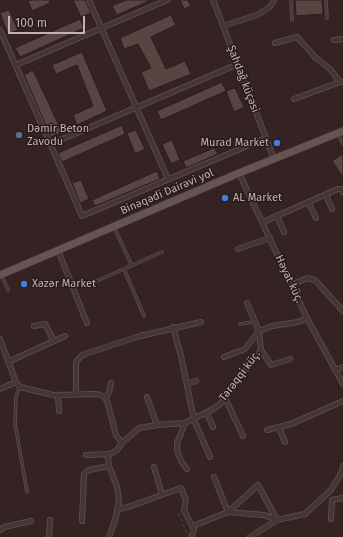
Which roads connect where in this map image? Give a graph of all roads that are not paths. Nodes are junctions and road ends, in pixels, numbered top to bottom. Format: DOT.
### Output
graph roads {
  1 [pos="89,0"];
  2 [pos="167,0"];
  3 [pos="212,0"];
  4 [pos="274,0"];
  5 [pos="291,0"];
  6 [pos="326,0"];
  7 [pos="327,18"];
  8 [pos="292,20"];
  9 [pos="223,26"];
  10 [pos="102,28"];
  11 [pos="0,30"];
  12 [pos="343,39"];
  13 [pos="334,40"];
  14 [pos="275,43"];
  15 [pos="238,64"];
  16 [pos="16,65"];
  17 [pos="341,82"];
  18 [pos="294,100"];
  19 [pos="136,106"];
  20 [pos="340,132"];
  21 [pos="266,138"];
  22 [pos="51,144"];
  23 [pos="343,144"];
  24 [pos="274,158"];
  25 [pos="239,173"];
  26 [pos="168,179"];
  27 [pos="343,192"];
  28 [pos="326,195"];
  29 [pos="308,202"];
  30 [pos="332,209"];
  31 [pos="277,216"];
  32 [pos="316,218"];
  33 [pos="263,222"];
  34 [pos="113,226"];
  35 [pos="284,232"];
  36 [pos="270,238"];
  37 [pos="238,249"];
  38 [pos="58,250"];
  39 [pos="162,252"];
  40 [pos="132,266"];
  41 [pos="124,269"];
  42 [pos="1,275"];
  43 [pos="90,284"];
  44 [pos="291,286"];
  45 [pos="8,290"];
  46 [pos="247,304"];
  47 [pos="343,311"];
  48 [pos="144,316"];
  49 [pos="307,318"];
  50 [pos="201,322"];
  51 [pos="254,322"];
  52 [pos="87,323"];
  53 [pos="240,324"];
  54 [pos="34,326"];
  55 [pos="173,327"];
  56 [pos="259,331"];
  57 [pos="65,336"];
  58 [pos="0,339"];
  59 [pos="54,341"];
  60 [pos="261,350"];
  61 [pos="224,356"];
  62 [pos="290,359"];
  63 [pos="8,362"];
  64 [pos="343,367"];
  65 [pos="336,370"];
  66 [pos="196,381"];
  67 [pos="16,382"];
  68 [pos="111,383"];
  69 [pos="187,384"];
  70 [pos="343,384"];
  71 [pos="20,387"];
  72 [pos="0,389"];
  73 [pos="76,394"];
  74 [pos="58,395"];
  75 [pos="147,397"];
  76 [pos="106,398"];
  77 [pos="225,398"];
  78 [pos="343,401"];
  79 [pos="59,411"];
  80 [pos="207,413"];
  81 [pos="194,420"];
  82 [pos="185,423"];
  83 [pos="157,425"];
  84 [pos="213,427"];
  85 [pos="279,428"];
  86 [pos="267,430"];
  87 [pos="243,436"];
  88 [pos="285,442"];
  89 [pos="122,443"];
  90 [pos="110,454"];
  91 [pos="86,455"];
  92 [pos="210,456"];
  93 [pos="109,466"];
  94 [pos="343,466"];
  95 [pos="154,467"];
  96 [pos="187,469"];
  97 [pos="342,473"];
  98 [pos="214,477"];
  99 [pos="27,492"];
  100 [pos="162,494"];
  101 [pos="343,498"];
  102 [pos="118,509"];
  103 [pos="228,512"];
  104 [pos="331,518"];
  105 [pos="50,520"];
  106 [pos="277,520"];
  107 [pos="31,521"];
  108 [pos="82,521"];
  109 [pos="193,526"];
  110 [pos="0,530"];
  111 [pos="50,537"];
  112 [pos="109,537"];
  113 [pos="191,537"];
  114 [pos="250,537"];
  1 -- 10 [label="street"];
  2 -- 10 [label="street"];
  3 -- 9 [label="street, Şahdağ küçəsi"];
  4 -- 9 [label="street"];
  5 -- 8 [label="lane"];
  6 -- 7 [label="lane"];
  9 -- 15 [label="street, Şahdağ küçəsi"];
  10 -- 16 [label="street"];
  10 -- 19 [label="street"];
  11 -- 16 [label="street"];
  12 -- 13 [label="street"];
  14 -- 17 [label="street"];
  15 -- 19 [label="street"];
  15 -- 21 [label="street, Şahdağ küçəsi"];
  16 -- 22 [label="street"];
  17 -- 18 [label="street"];
  19 -- 22 [label="street"];
  19 -- 26 [label="street"];
  20 -- 23 [label="lane"];
  20 -- 24 [label="main road, Binəqədi Dairəvi yol"];
  21 -- 24 [label="street, Şahdağ küçəsi"];
  21 -- 26 [label="street"];
  22 -- 26 [label="street"];
  24 -- 25 [label="main road, Binəqədi Dairəvi yol"];
  25 -- 33 [label="street, Həyat küç."];
  25 -- 34 [label="main road, Binəqədi Dairəvi yol"];
  27 -- 28 [label="street"];
  28 -- 29 [label="street"];
  28 -- 30 [label="street"];
  29 -- 31 [label="street"];
  29 -- 32 [label="street"];
  31 -- 33 [label="street"];
  31 -- 35 [label="street"];
  33 -- 36 [label="street, Həyat küç."];
  34 -- 38 [label="main road, Binəqədi Dairəvi yol"];
  34 -- 40 [label="lane"];
  36 -- 37 [label="street"];
  36 -- 44 [label="street, Həyat küç."];
  38 -- 42 [label="main road, Binəqədi Dairəvi yol"];
  38 -- 52 [label="street"];
  39 -- 40 [label="lane"];
  40 -- 41 [label="lane"];
  41 -- 43 [label="lane"];
  41 -- 48 [label="lane"];
  42 -- 45 [label="lane"];
  44 -- 47 [label="street"];
  44 -- 49 [label="street, Həyat küç."];
  46 -- 51 [label="street"];
  49 -- 56 [label="street"];
  49 -- 65 [label="street, Həyat küç."];
  50 -- 55 [label="street"];
  51 -- 53 [label="lane"];
  51 -- 56 [label="street"];
  54 -- 59 [label="street"];
  55 -- 69 [label="street"];
  55 -- 73 [label="street"];
  56 -- 60 [label="street, Tərəqqi küç."];
  56 -- 61 [label="street"];
  57 -- 59 [label="street"];
  58 -- 63 [label="street"];
  59 -- 63 [label="street"];
  60 -- 62 [label="street"];
  60 -- 77 [label="street, Tərəqqi küç."];
  63 -- 67 [label="street"];
  64 -- 65 [label="street"];
  65 -- 70 [label="street, Həyat küç."];
  66 -- 69 [label="street"];
  67 -- 71 [label="street"];
  67 -- 72 [label="street"];
  68 -- 76 [label="street"];
  69 -- 81 [label="street"];
  71 -- 74 [label="street"];
  71 -- 99 [label="lane"];
  73 -- 74 [label="street"];
  73 -- 76 [label="street"];
  74 -- 79 [label="street"];
  75 -- 83 [label="street"];
  76 -- 89 [label="street"];
  77 -- 80 [label="street, Tərəqqi küç."];
  77 -- 87 [label="street"];
  78 -- 85 [label="street"];
  80 -- 81 [label="street, Tərəqqi küç."];
  80 -- 84 [label="street"];
  81 -- 82 [label="street, Tərəqqi küç."];
  81 -- 92 [label="street"];
  82 -- 83 [label="street, Tərəqqi küç."];
  82 -- 96 [label="street"];
  83 -- 89 [label="street, Tərəqqi küç."];
  85 -- 86 [label="street"];
  85 -- 88 [label="street"];
  89 -- 90 [label="street, Tərəqqi küç."];
  90 -- 91 [label="street"];
  90 -- 93 [label="street"];
  93 -- 102 [label="street"];
  93 -- 108 [label="street"];
  94 -- 97 [label="street"];
  95 -- 100 [label="street"];
  97 -- 106 [label="street"];
  98 -- 103 [label="street"];
  100 -- 102 [label="street"];
  100 -- 109 [label="street"];
  101 -- 104 [label="street"];
  102 -- 112 [label="street"];
  103 -- 106 [label="street"];
  103 -- 106 [label="street"];
  103 -- 109 [label="street"];
  105 -- 111 [label="street"];
  106 -- 114 [label="street"];
  107 -- 110 [label="street"];
  109 -- 113 [label="street"];
}
